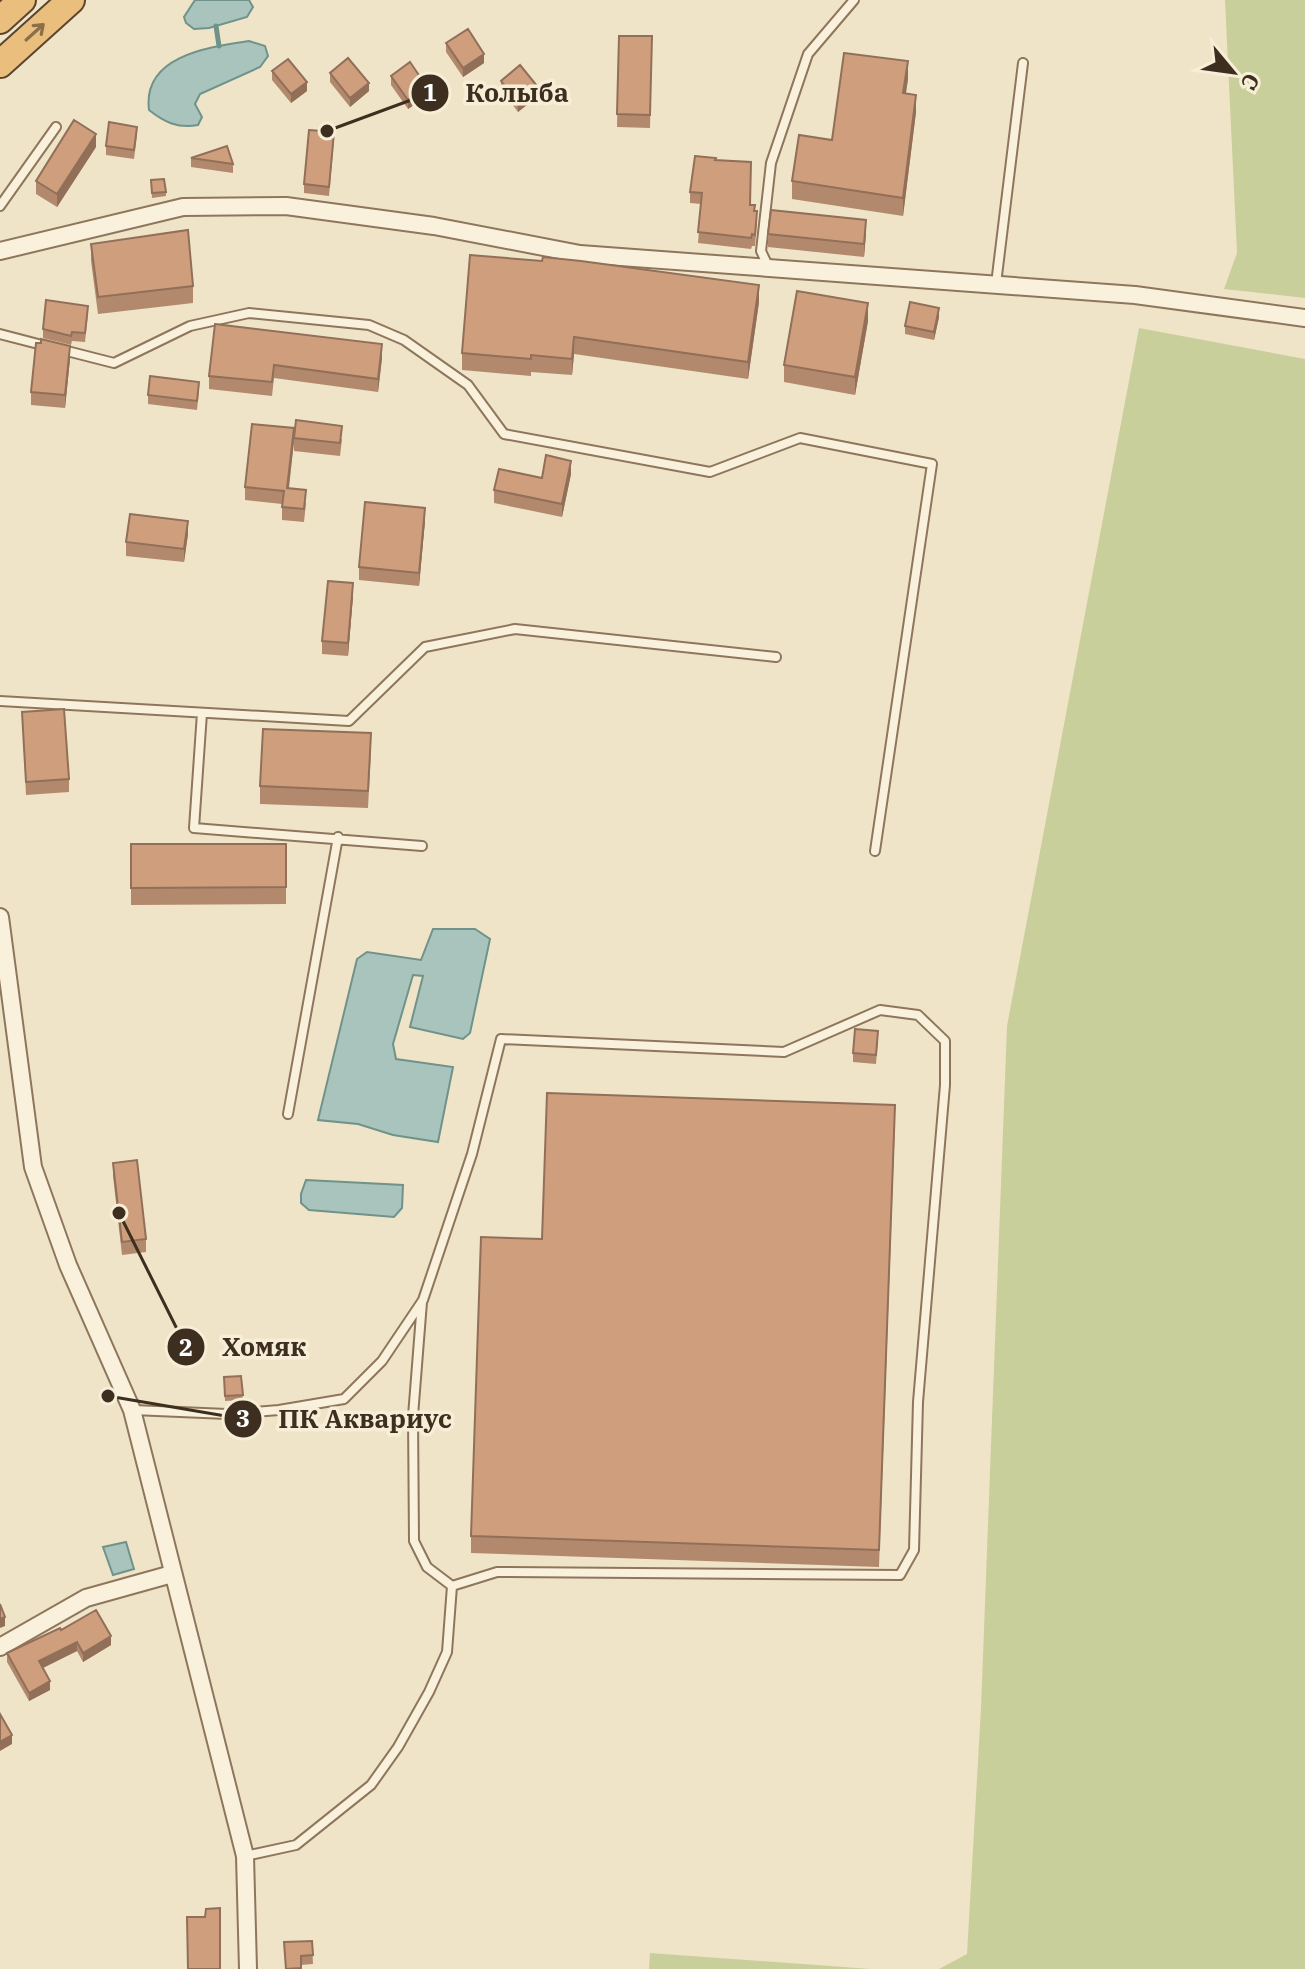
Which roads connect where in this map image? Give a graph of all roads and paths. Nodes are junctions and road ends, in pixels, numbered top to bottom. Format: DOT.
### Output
graph roads {
  1 [pos="22,0"];
  2 [pos="71,0"];
  3 [pos="854,0"];
  4 [pos="0,20"];
  5 [pos="1023,63"];
  6 [pos="0,64"];
  7 [pos="56,127"];
  8 [pos="0,206"];
  9 [pos="0,251"];
  10 [pos="769,269"];
  11 [pos="996,285"];
  12 [pos="1305,318"];
  13 [pos="0,334"];
  14 [pos="776,657"];
  15 [pos="0,701"];
  16 [pos="202,713"];
  17 [pos="338,837"];
  18 [pos="422,846"];
  19 [pos="875,851"];
  20 [pos="0,917"];
  21 [pos="288,1114"];
  22 [pos="423,1300"];
  23 [pos="132,1410"];
  24 [pos="172,1574"];
  25 [pos="452,1586"];
  26 [pos="0,1647"];
  27 [pos="245,1856"];
  28 [pos="248,1969"];
  1 -- 4 [label="highway"];
  6 -- 2 [label="highway, one-way"];
  3 -- 10 [label="lane"];
  5 -- 11 [label="lane"];
  7 -- 8 [label="lane"];
  9 -- 10 [label="street"];
  10 -- 11 [label="street"];
  11 -- 12 [label="street"];
  13 -- 19 [label="lane"];
  14 -- 16 [label="lane"];
  15 -- 16 [label="lane"];
  16 -- 17 [label="lane"];
  17 -- 18 [label="lane"];
  17 -- 21 [label="lane"];
  20 -- 23 [label="street"];
  22 -- 23 [label="lane"];
  22 -- 25 [label="lane"];
  22 -- 25 [label="lane"];
  23 -- 24 [label="street"];
  24 -- 26 [label="street"];
  24 -- 27 [label="street"];
  25 -- 27 [label="lane"];
  27 -- 28 [label="street"];
}
